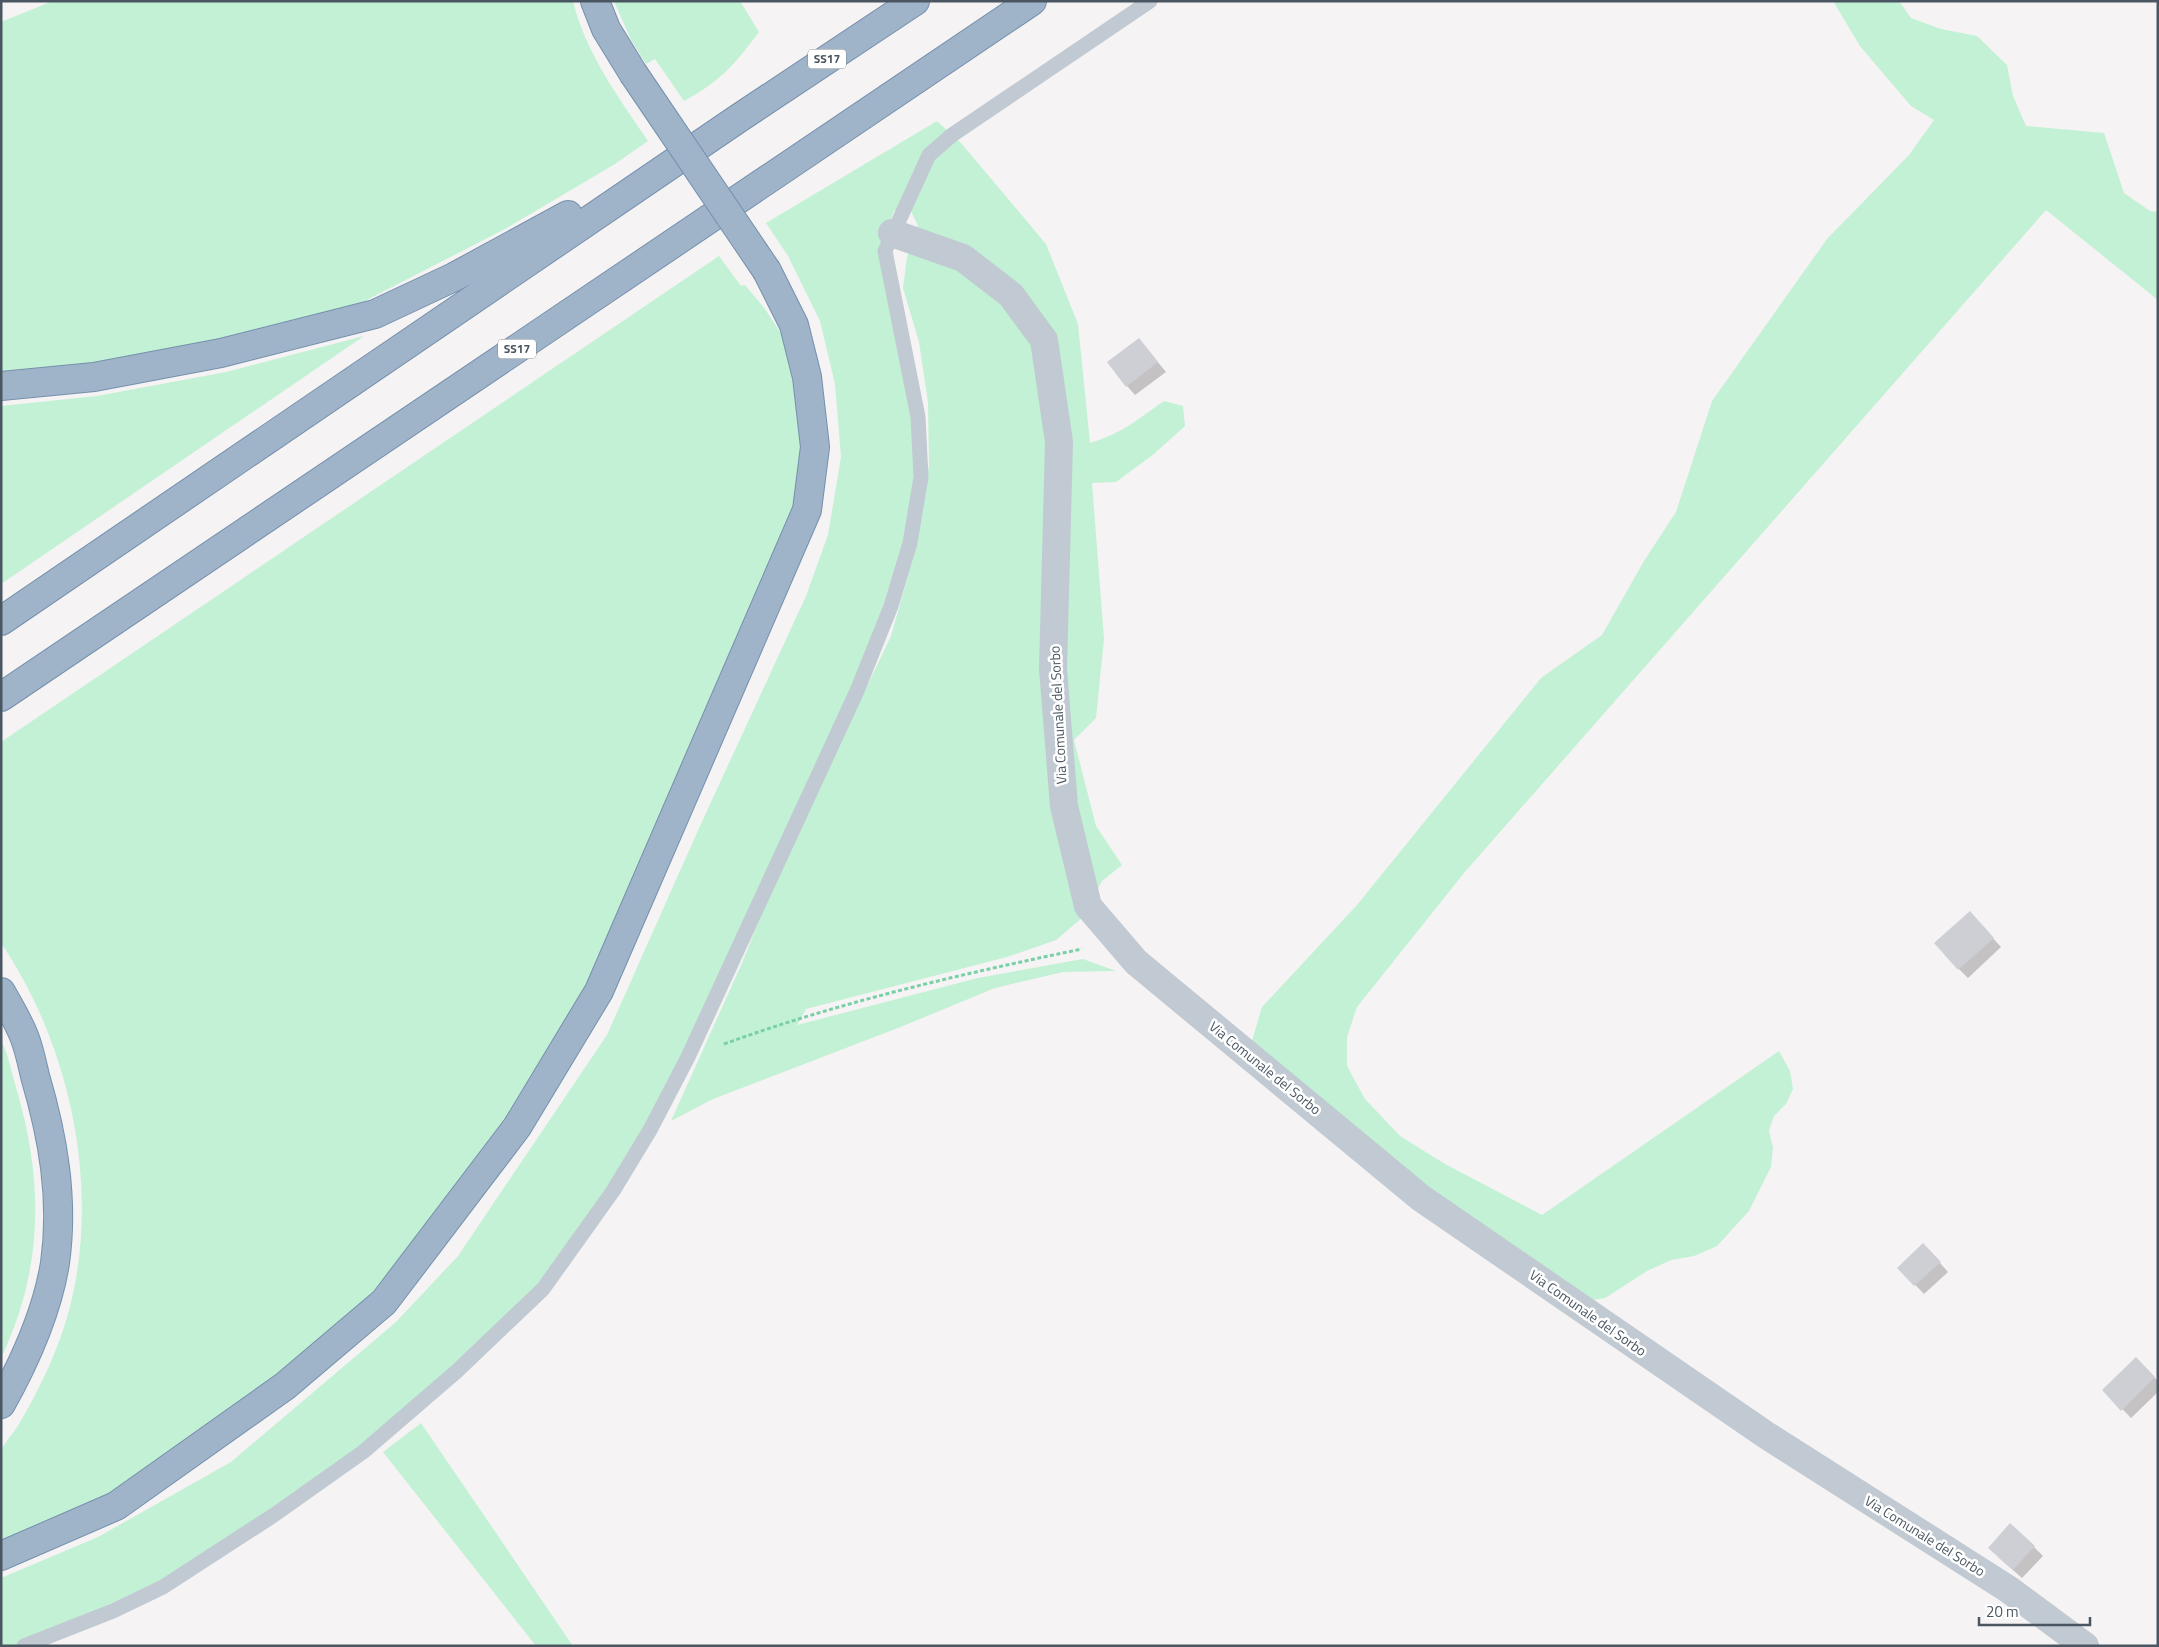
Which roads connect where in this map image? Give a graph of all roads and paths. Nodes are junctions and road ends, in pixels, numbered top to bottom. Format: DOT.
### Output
graph roads {
  1 [pos="595,1"];
  2 [pos="915,1"];
  3 [pos="1032,1"];
  4 [pos="1150,1"];
  5 [pos="739,118"];
  6 [pos="892,233"];
  7 [pos="1,386"];
  8 [pos="1,621"];
  9 [pos="1,697"];
  10 [pos="1122,946"];
  11 [pos="1,992"];
  12 [pos="688,1057"];
  13 [pos="1,1404"];
  14 [pos="1,1556"];
  15 [pos="24,1646"];
  16 [pos="2085,1646"];
  1 -- 14 [label="highway, bridge"];
  2 -- 5 [label="highway, SS17"];
  3 -- 9 [label="highway, SS17"];
  4 -- 6 [label="lane"];
  5 -- 7 [label="highway"];
  5 -- 8 [label="highway, SS17"];
  6 -- 10 [label="street, Via Comunale del Sorbo"];
  6 -- 12 [label="lane"];
  10 -- 12 [label="path"];
  10 -- 16 [label="street, Via Comunale del Sorbo"];
  11 -- 13 [label="highway"];
  12 -- 15 [label="lane"];
}
